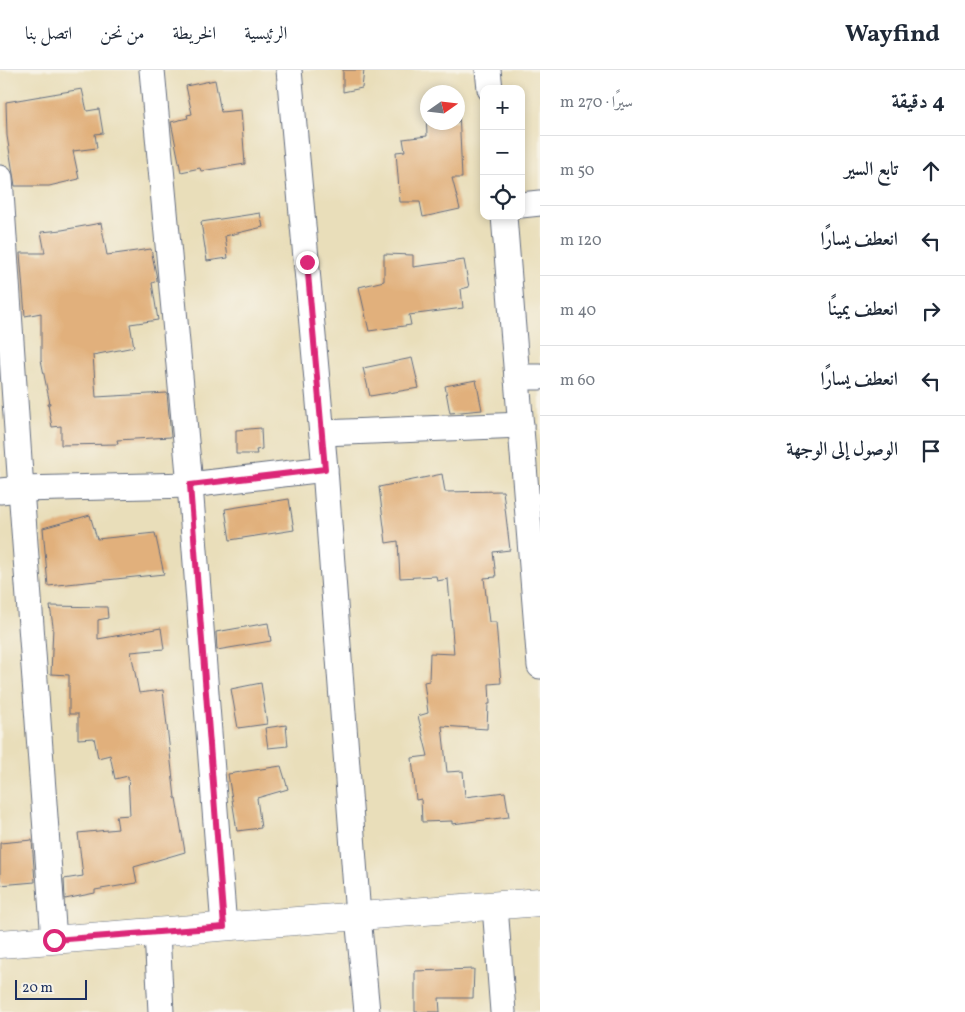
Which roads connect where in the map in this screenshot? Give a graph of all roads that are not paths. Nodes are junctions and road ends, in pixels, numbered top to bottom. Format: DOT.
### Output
graph roads {
  1 [pos="152,70"];
  2 [pos="289,70"];
  3 [pos="488,70"];
  4 [pos="490,85"];
  5 [pos="0,178"];
  6 [pos="540,203"];
  7 [pos="525,205"];
  8 [pos="505,220"];
  9 [pos="2,257"];
  10 [pos="528,377"];
  11 [pos="521,425"];
  12 [pos="322,432"];
  13 [pos="325,469"];
  14 [pos="190,485"];
  15 [pos="10,490"];
  16 [pos="540,666"];
  17 [pos="540,902"];
  18 [pos="495,906"];
  19 [pos="358,916"];
  20 [pos="224,927"];
  21 [pos="157,932"];
  22 [pos="54,940"];
  23 [pos="0,944"];
  24 [pos="160,1012"];
  25 [pos="367,1012"];
  26 [pos="502,1012"];
  1 -- 14 [label="street"];
  2 -- 12 [label="street"];
  3 -- 4 [label="street"];
  5 -- 9 [label="street"];
  6 -- 7 [label="street"];
  8 -- 10 [label="street"];
  9 -- 15 [label="street"];
  10 -- 11 [label="street"];
  11 -- 12 [label="street"];
  11 -- 16 [label="street"];
  12 -- 13 [label="street"];
  13 -- 14 [label="street"];
  13 -- 19 [label="street"];
  14 -- 15 [label="street"];
  14 -- 20 [label="street"];
  15 -- 22 [label="street"];
  17 -- 18 [label="street"];
  18 -- 19 [label="street"];
  18 -- 26 [label="street"];
  19 -- 20 [label="street"];
  19 -- 25 [label="street"];
  20 -- 21 [label="street"];
  21 -- 22 [label="street"];
  21 -- 24 [label="street"];
  22 -- 23 [label="street"];
}
